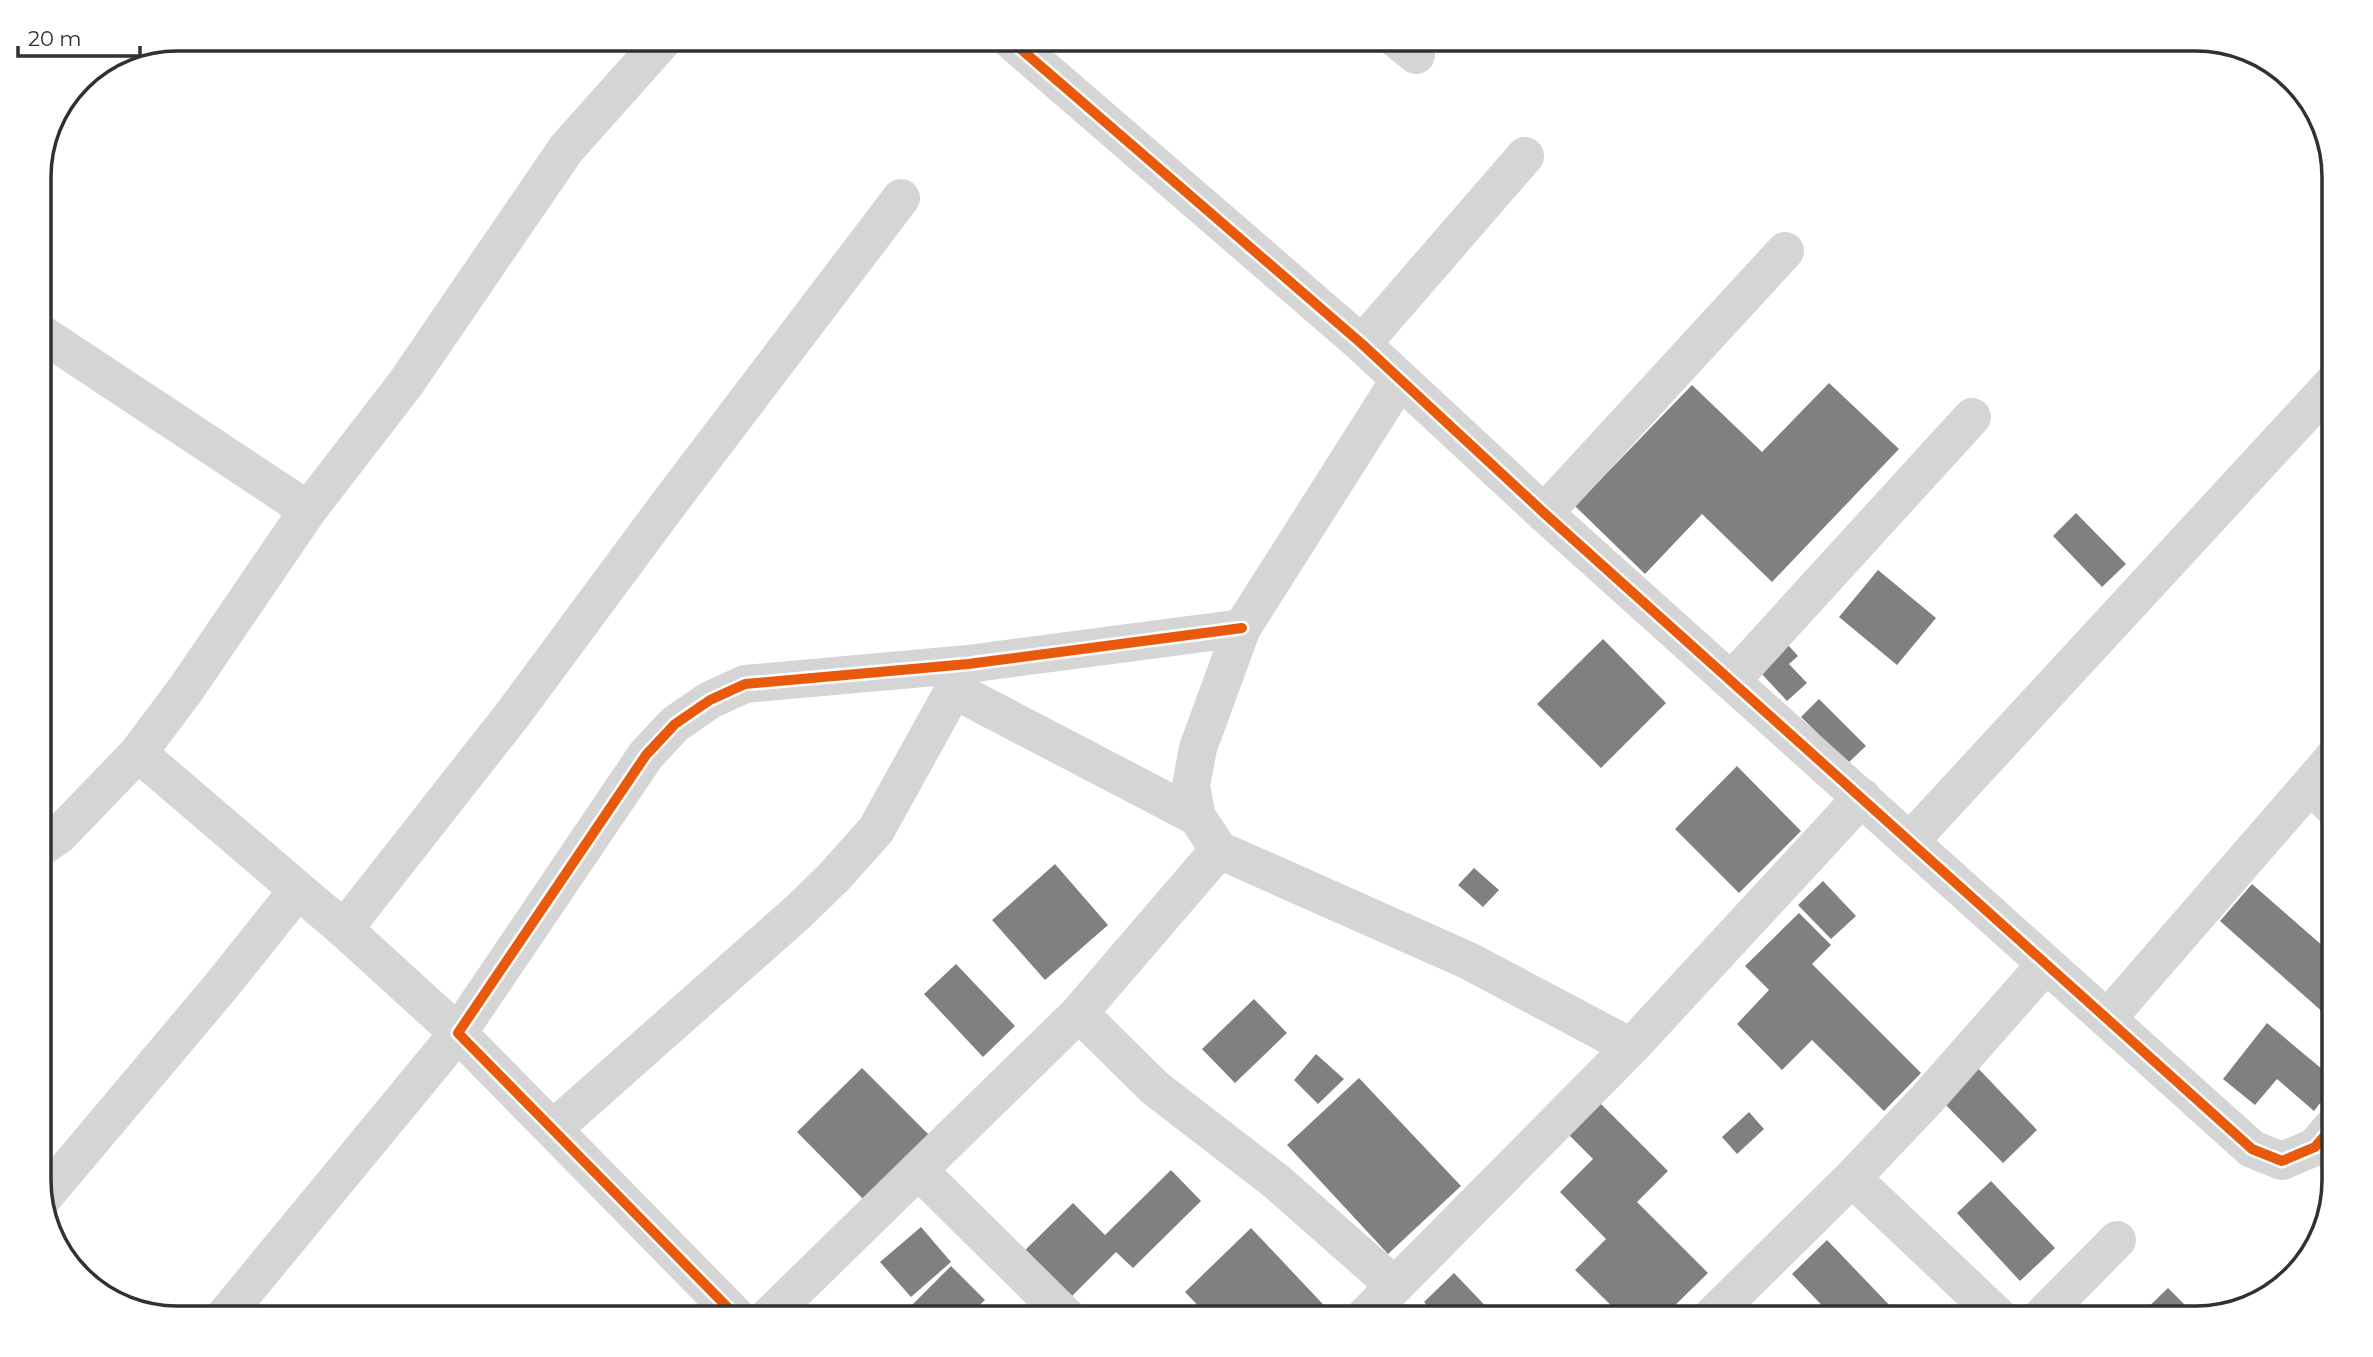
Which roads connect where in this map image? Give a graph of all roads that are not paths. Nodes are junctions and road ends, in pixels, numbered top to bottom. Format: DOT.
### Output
graph roads {
  1 [pos="653,51"];
  2 [pos="1023,51"];
  3 [pos="1525,156"];
  4 [pos="901,198"];
  5 [pos="1785,251"];
  6 [pos="51,340"];
  7 [pos="1362,344"];
  8 [pos="1400,379"];
  9 [pos="2322,395"];
  10 [pos="1972,417"];
  11 [pos="309,510"];
  12 [pos="1544,513"];
  13 [pos="1242,628"];
  14 [pos="961,677"];
  15 [pos="1731,681"];
  16 [pos="138,753"];
  17 [pos="1862,797"];
  18 [pos="2322,797"];
  19 [pos="1197,817"];
  20 [pos="1910,840"];
  21 [pos="51,841"];
  22 [pos="1219,850"];
  23 [pos="298,890"];
  24 [pos="344,929"];
  25 [pos="2046,964"];
  26 [pos="1079,1013"];
  27 [pos="2107,1019"];
  28 [pos="458,1033"];
  29 [pos="1631,1047"];
  30 [pos="553,1129"];
  31 [pos="2322,1139"];
  32 [pos="918,1170"];
  33 [pos="1852,1178"];
  34 [pos="51,1188"];
  35 [pos="2117,1240"];
  36 [pos="1395,1286"];
  37 [pos="233,1306"];
  38 [pos="726,1306"];
  39 [pos="779,1306"];
  40 [pos="1056,1306"];
  41 [pos="1375,1306"];
  42 [pos="1722,1306"];
  43 [pos="1987,1306"];
  44 [pos="2052,1306"];
  1 -- 11 [label="street"];
  2 -- 7 [label="street"];
  3 -- 7 [label="street"];
  4 -- 24 [label="street"];
  5 -- 12 [label="street"];
  6 -- 11 [label="street"];
  7 -- 8 [label="street"];
  8 -- 12 [label="street"];
  8 -- 13 [label="street"];
  9 -- 20 [label="street"];
  10 -- 15 [label="street"];
  11 -- 16 [label="street"];
  12 -- 15 [label="street"];
  13 -- 14 [label="street"];
  13 -- 19 [label="street"];
  14 -- 19 [label="street"];
  14 -- 28 [label="street"];
  14 -- 30 [label="street"];
  15 -- 17 [label="street"];
  16 -- 21 [label="street"];
  16 -- 23 [label="street"];
  17 -- 20 [label="street"];
  17 -- 29 [label="street"];
  18 -- 27 [label="street"];
  19 -- 22 [label="street"];
  20 -- 25 [label="street"];
  22 -- 26 [label="street"];
  22 -- 29 [label="street"];
  23 -- 24 [label="street"];
  23 -- 34 [label="street"];
  24 -- 28 [label="street"];
  25 -- 27 [label="street"];
  25 -- 33 [label="street"];
  26 -- 32 [label="street"];
  26 -- 36 [label="street"];
  27 -- 31 [label="street"];
  28 -- 30 [label="street"];
  28 -- 37 [label="street"];
  29 -- 36 [label="street"];
  30 -- 38 [label="street"];
  32 -- 39 [label="street"];
  32 -- 40 [label="street"];
  33 -- 42 [label="street"];
  33 -- 43 [label="street"];
  35 -- 44 [label="street"];
  36 -- 41 [label="street"];
}
